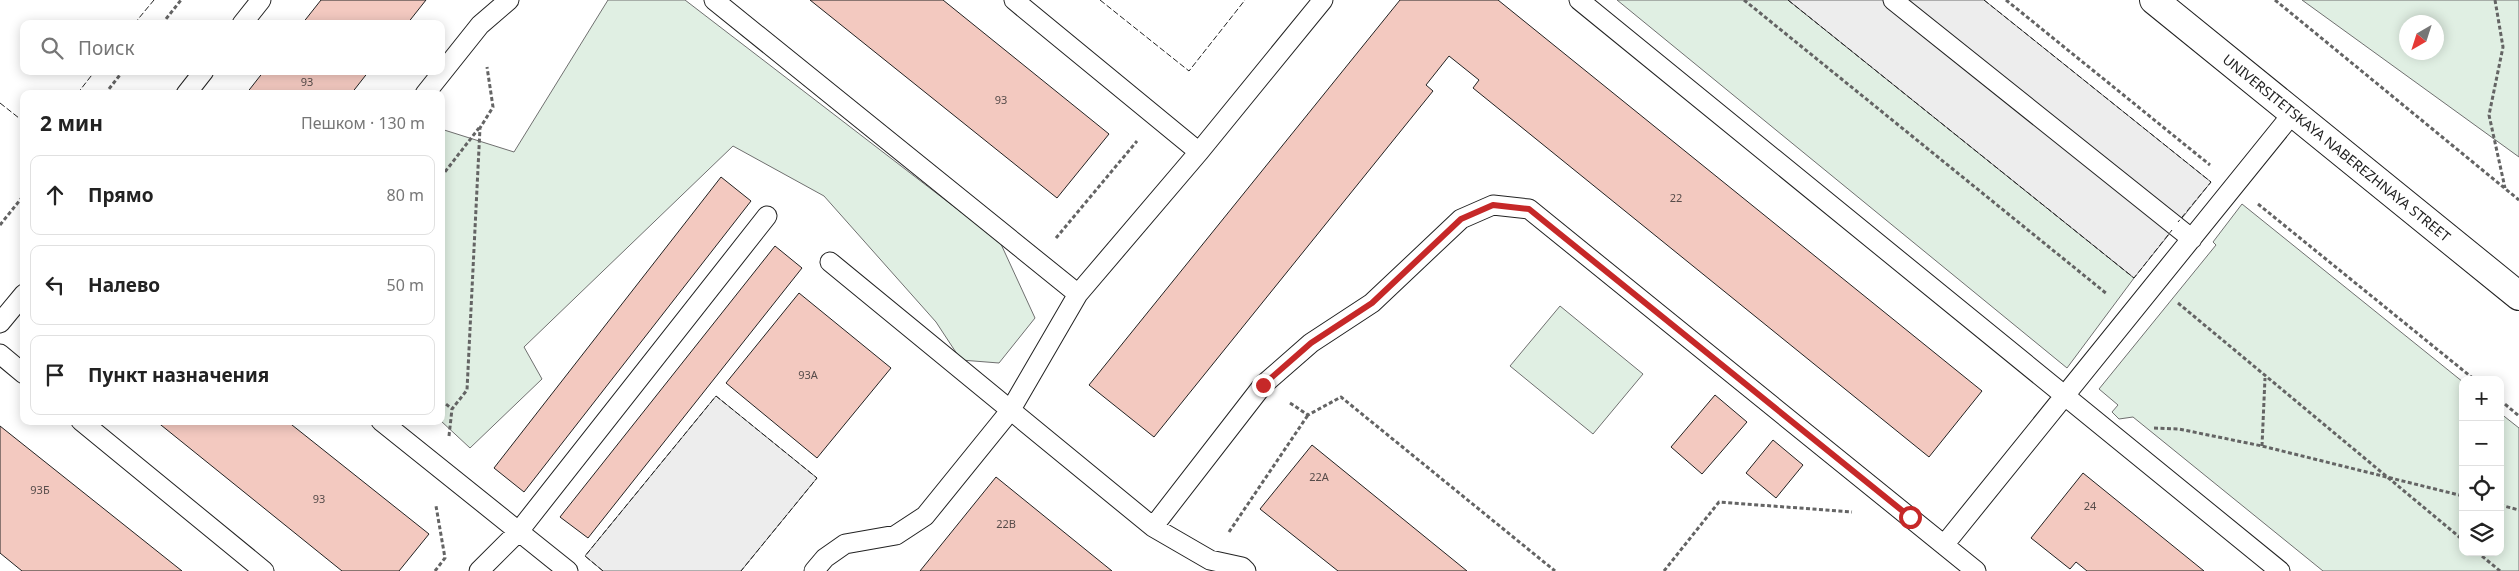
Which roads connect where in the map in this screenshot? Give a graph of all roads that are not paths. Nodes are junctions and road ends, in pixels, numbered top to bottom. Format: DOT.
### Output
graph roads {
  1 [pos="261,0"];
  2 [pos="509,0"];
  3 [pos="714,0"];
  4 [pos="1014,0"];
  5 [pos="1323,0"];
  6 [pos="1579,0"];
  7 [pos="1893,0"];
  8 [pos="2154,0"];
  9 [pos="245,20"];
  10 [pos="445,69"];
  11 [pos="201,75"];
  12 [pos="440,75"];
  13 [pos="189,90"];
  14 [pos="428,90"];
  15 [pos="2293,113"];
  16 [pos="1199,152"];
  17 [pos="767,216"];
  18 [pos="2192,239"];
  19 [pos="830,262"];
  20 [pos="1078,294"];
  21 [pos="2519,296"];
  22 [pos="20,299"];
  23 [pos="0,324"];
  24 [pos="0,354"];
  25 [pos="20,371"];
  26 [pos="2064,395"];
  27 [pos="1010,412"];
  28 [pos="87,425"];
  29 [pos="386,425"];
  30 [pos="1153,527"];
  31 [pos="518,531"];
  32 [pos="1944,545"];
  33 [pos="1242,570"];
  34 [pos="264,571"];
  35 [pos="479,571"];
  36 [pos="568,571"];
  37 [pos="814,571"];
  38 [pos="1976,571"];
  39 [pos="2280,571"];
  1 -- 9 [label="lane"];
  2 -- 10 [label="lane"];
  3 -- 20 [label="lane"];
  4 -- 16 [label="lane"];
  5 -- 16 [label="lane"];
  6 -- 26 [label="lane"];
  7 -- 18 [label="lane"];
  8 -- 15 [label="main road, UNIVERSITETSKAYA NABEREZHNAYA STREET"];
  11 -- 13 [label="lane"];
  12 -- 14 [label="lane"];
  15 -- 18 [label="lane"];
  15 -- 21 [label="main road, UNIVERSITETSKAYA NABEREZHNAYA STREET"];
  16 -- 20 [label="lane"];
  17 -- 31 [label="lane"];
  18 -- 26 [label="lane"];
  19 -- 27 [label="lane"];
  20 -- 27 [label="lane"];
  22 -- 23 [label="lane"];
  24 -- 25 [label="lane"];
  26 -- 32 [label="lane"];
  26 -- 39 [label="lane"];
  27 -- 30 [label="lane"];
  27 -- 37 [label="lane"];
  28 -- 34 [label="lane"];
  29 -- 31 [label="lane"];
  30 -- 32 [label="lane"];
  30 -- 33 [label="lane"];
  31 -- 35 [label="lane"];
  31 -- 36 [label="lane"];
  32 -- 38 [label="lane"];
}
